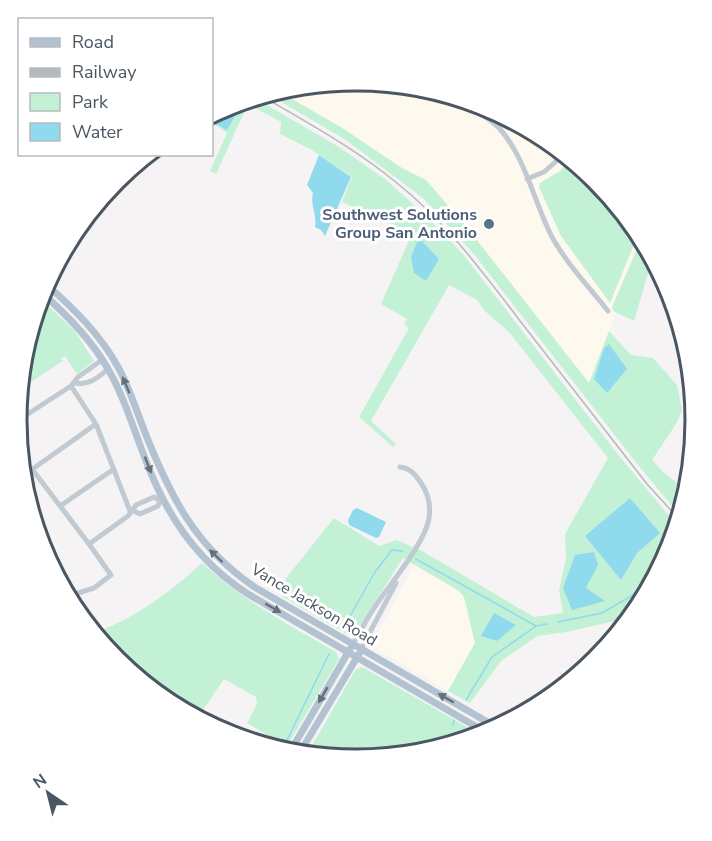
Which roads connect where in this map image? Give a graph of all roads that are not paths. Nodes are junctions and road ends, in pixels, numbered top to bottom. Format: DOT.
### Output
graph roads {
  1 [pos="485,118"];
  2 [pos="557,160"];
  3 [pos="527,178"];
  4 [pos="54,291"];
  5 [pos="50,300"];
  6 [pos="608,311"];
  7 [pos="102,360"];
  8 [pos="108,369"];
  9 [pos="85,373"];
  10 [pos="91,381"];
  11 [pos="73,384"];
  12 [pos="27,414"];
  13 [pos="96,424"];
  14 [pos="400,467"];
  15 [pos="114,469"];
  16 [pos="31,470"];
  17 [pos="31,473"];
  18 [pos="161,499"];
  19 [pos="141,503"];
  20 [pos="60,506"];
  21 [pos="132,511"];
  22 [pos="146,512"];
  23 [pos="89,544"];
  24 [pos="401,570"];
  25 [pos="76,594"];
  26 [pos="353,644"];
  27 [pos="362,649"];
  28 [pos="348,652"];
  29 [pos="357,657"];
  30 [pos="487,722"];
  31 [pos="476,726"];
  32 [pos="295,744"];
  33 [pos="304,745"];
  1 -- 3 [label="street"];
  2 -- 3 [label="street"];
  3 -- 6 [label="street"];
  26 -- 4 [label="main road, Vance Jackson Road, one-way"];
  5 -- 7 [label="main road, Vance Jackson Road"];
  7 -- 8 [label="main road, Vance Jackson Road"];
  7 -- 9 [label="street"];
  8 -- 10 [label="street"];
  8 -- 18 [label="main road, Vance Jackson Road, one-way"];
  9 -- 10 [label="street"];
  9 -- 11 [label="street"];
  10 -- 11 [label="street"];
  11 -- 12 [label="street"];
  11 -- 13 [label="street"];
  13 -- 15 [label="street"];
  13 -- 16 [label="street"];
  14 -- 24 [label="street"];
  15 -- 20 [label="street"];
  15 -- 21 [label="street"];
  17 -- 20 [label="street"];
  18 -- 19 [label="street"];
  18 -- 22 [label="street"];
  18 -- 28 [label="main road, Vance Jackson Road, one-way"];
  19 -- 21 [label="street"];
  19 -- 22 [label="street"];
  20 -- 23 [label="street"];
  21 -- 22 [label="street"];
  21 -- 23 [label="street"];
  23 -- 25 [label="street"];
  24 -- 26 [label="street"];
  24 -- 27 [label="street"];
  26 -- 27 [label="main road, Vance Jackson Road"];
  26 -- 28 [label="main road"];
  27 -- 29 [label="main road"];
  30 -- 27 [label="main road, Vance Jackson Road, one-way"];
  28 -- 29 [label="main road, Vance Jackson Road"];
  28 -- 32 [label="main road, one-way"];
  29 -- 31 [label="main road, Vance Jackson Road"];
  29 -- 33 [label="main road"];
}
